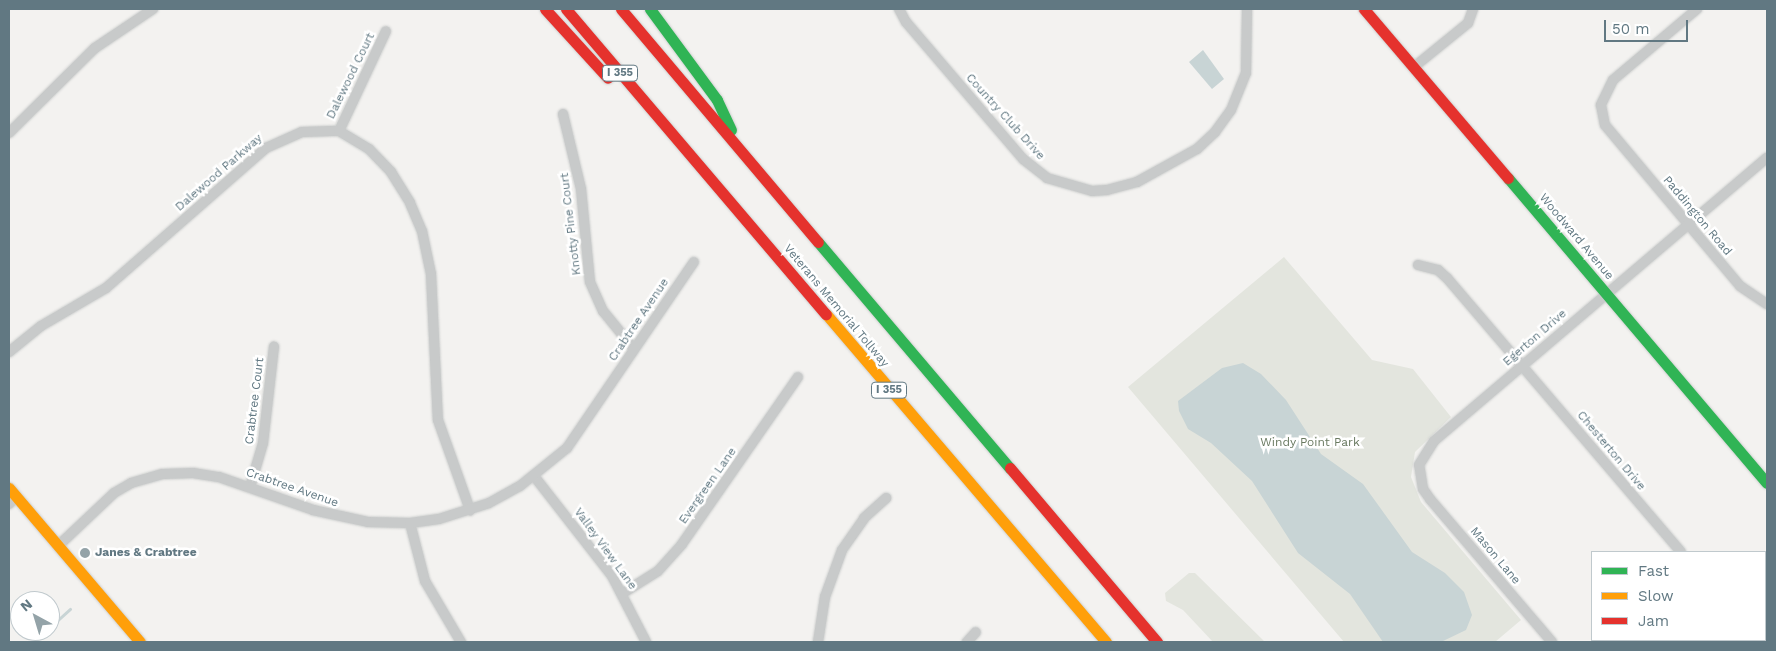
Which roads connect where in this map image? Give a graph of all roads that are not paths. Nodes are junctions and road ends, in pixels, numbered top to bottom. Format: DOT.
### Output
graph roads {
  1 [pos="153,9"];
  2 [pos="545,9"];
  3 [pos="566,9"];
  4 [pos="621,9"];
  5 [pos="650,9"];
  6 [pos="899,9"];
  7 [pos="1247,9"];
  8 [pos="1364,9"];
  9 [pos="1472,9"];
  10 [pos="1697,9"];
  11 [pos="386,31"];
  12 [pos="1414,67"];
  13 [pos="562,114"];
  14 [pos="339,131"];
  15 [pos="9,132"];
  16 [pos="674,136"];
  17 [pos="740,151"];
  18 [pos="1767,158"];
  19 [pos="1688,225"];
  20 [pos="694,262"];
  21 [pos="1418,265"];
  22 [pos="1606,294"];
  23 [pos="1767,304"];
  24 [pos="274,347"];
  25 [pos="634,349"];
  26 [pos="9,352"];
  27 [pos="1522,366"];
  28 [pos="798,377"];
  29 [pos="534,476"];
  30 [pos="1767,483"];
  31 [pos="1422,484"];
  32 [pos="250,487"];
  33 [pos="11,496"];
  34 [pos="886,498"];
  35 [pos="470,510"];
  36 [pos="410,523"];
  37 [pos="58,546"];
  38 [pos="1680,551"];
  39 [pos="623,593"];
  40 [pos="976,632"];
  41 [pos="140,642"];
  42 [pos="461,642"];
  43 [pos="646,642"];
  44 [pos="818,642"];
  45 [pos="967,642"];
  46 [pos="1106,642"];
  47 [pos="1157,642"];
  48 [pos="1552,642"];
  1 -- 15 [label="street"];
  2 -- 16 [label="main road"];
  3 -- 16 [label="main road, Veterans Memorial Tollway / I 355"];
  4 -- 17 [label="main road"];
  5 -- 17 [label="main road"];
  6 -- 7 [label="street, Country Club Drive"];
  8 -- 12 [label="main road, Woodward Avenue"];
  9 -- 12 [label="street"];
  10 -- 19 [label="street, Paddington Road"];
  11 -- 14 [label="street, Dalewood Court"];
  12 -- 22 [label="main road, Woodward Avenue"];
  13 -- 25 [label="street, Knotty Pine Court"];
  14 -- 26 [label="street, Dalewood Parkway"];
  14 -- 35 [label="street"];
  16 -- 46 [label="main road, Veterans Memorial Tollway / I 355"];
  17 -- 47 [label="main road"];
  18 -- 19 [label="street, Egerton Drive"];
  19 -- 22 [label="street, Egerton Drive"];
  19 -- 23 [label="street, Paddington Road"];
  20 -- 25 [label="street, Crabtree Avenue"];
  21 -- 27 [label="street, Chesterton Drive"];
  22 -- 27 [label="street, Egerton Drive"];
  22 -- 30 [label="main road, Woodward Avenue"];
  24 -- 32 [label="street, Crabtree Court"];
  25 -- 29 [label="street, Crabtree Avenue"];
  27 -- 31 [label="street, Egerton Drive"];
  27 -- 38 [label="street, Chesterton Drive"];
  28 -- 39 [label="street, Evergreen Lane"];
  29 -- 35 [label="street, Crabtree Avenue"];
  29 -- 39 [label="street, Valley View Lane"];
  31 -- 48 [label="street, Mason Lane"];
  32 -- 36 [label="street, Crabtree Avenue"];
  32 -- 37 [label="street, Crabtree Avenue"];
  33 -- 37 [label="main road"];
  34 -- 44 [label="street"];
  35 -- 36 [label="street, Crabtree Avenue"];
  36 -- 42 [label="street"];
  37 -- 41 [label="main road"];
  39 -- 43 [label="street, Valley View Lane"];
  40 -- 45 [label="street"];
}
